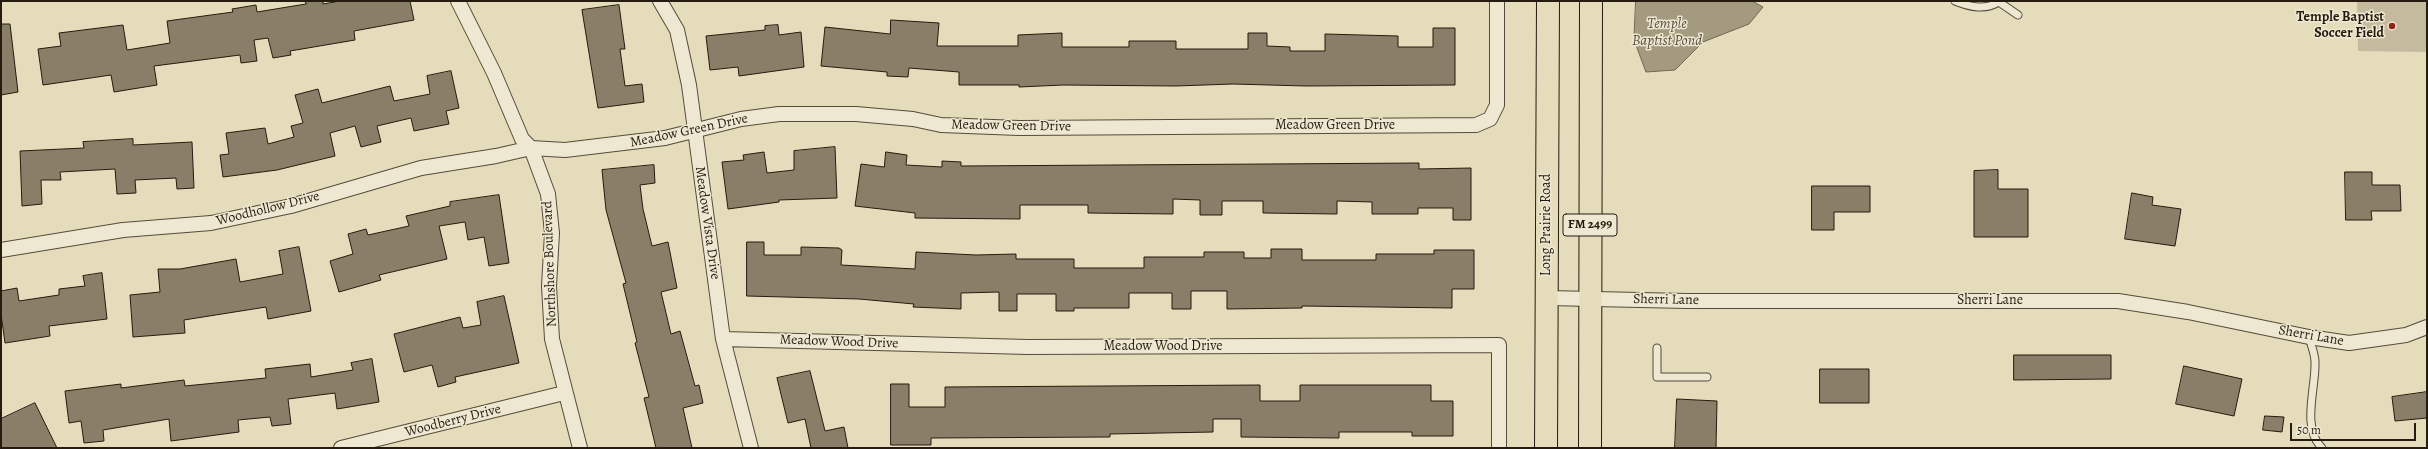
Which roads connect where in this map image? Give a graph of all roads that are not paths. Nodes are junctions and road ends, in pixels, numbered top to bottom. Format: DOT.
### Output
graph roads {
  1 [pos="458,1"];
  2 [pos="660,1"];
  3 [pos="1497,1"];
  4 [pos="1548,1"];
  5 [pos="1591,1"];
  6 [pos="1955,1"];
  7 [pos="1999,2"];
  8 [pos="2018,15"];
  9 [pos="694,131"];
  10 [pos="532,148"];
  11 [pos="1,250"];
  12 [pos="1547,298"];
  13 [pos="1590,298"];
  14 [pos="2427,327"];
  15 [pos="2309,337"];
  16 [pos="723,339"];
  17 [pos="1657,348"];
  18 [pos="1707,377"];
  19 [pos="564,393"];
  20 [pos="340,448"];
  21 [pos="580,448"];
  22 [pos="751,448"];
  23 [pos="1499,448"];
  24 [pos="1546,448"];
  25 [pos="1590,448"];
  26 [pos="2322,448"];
  1 -- 10 [label="street, Northshore Boulevard"];
  2 -- 9 [label="street, Meadow Vista Drive"];
  3 -- 9 [label="street, Meadow Green Drive"];
  4 -- 12 [label="main road, Long Prairie Road / FM 2499"];
  5 -- 13 [label="main road, FM 2499"];
  6 -- 7 [label="lane"];
  7 -- 8 [label="lane"];
  9 -- 10 [label="street, Meadow Green Drive"];
  9 -- 16 [label="street, Meadow Vista Drive"];
  10 -- 11 [label="street, Woodhollow Drive"];
  10 -- 19 [label="street, Northshore Boulevard"];
  12 -- 13 [label="street, Sherri Lane"];
  12 -- 24 [label="main road, Long Prairie Road / FM 2499"];
  13 -- 15 [label="street, Sherri Lane"];
  13 -- 25 [label="main road, FM 2499"];
  14 -- 15 [label="street, Sherri Lane"];
  15 -- 26 [label="lane"];
  16 -- 22 [label="street, Meadow Vista Drive"];
  16 -- 23 [label="street, Meadow Wood Drive"];
  17 -- 18 [label="lane"];
  19 -- 20 [label="street, Woodberry Drive"];
  19 -- 21 [label="street, Northshore Boulevard"];
}
